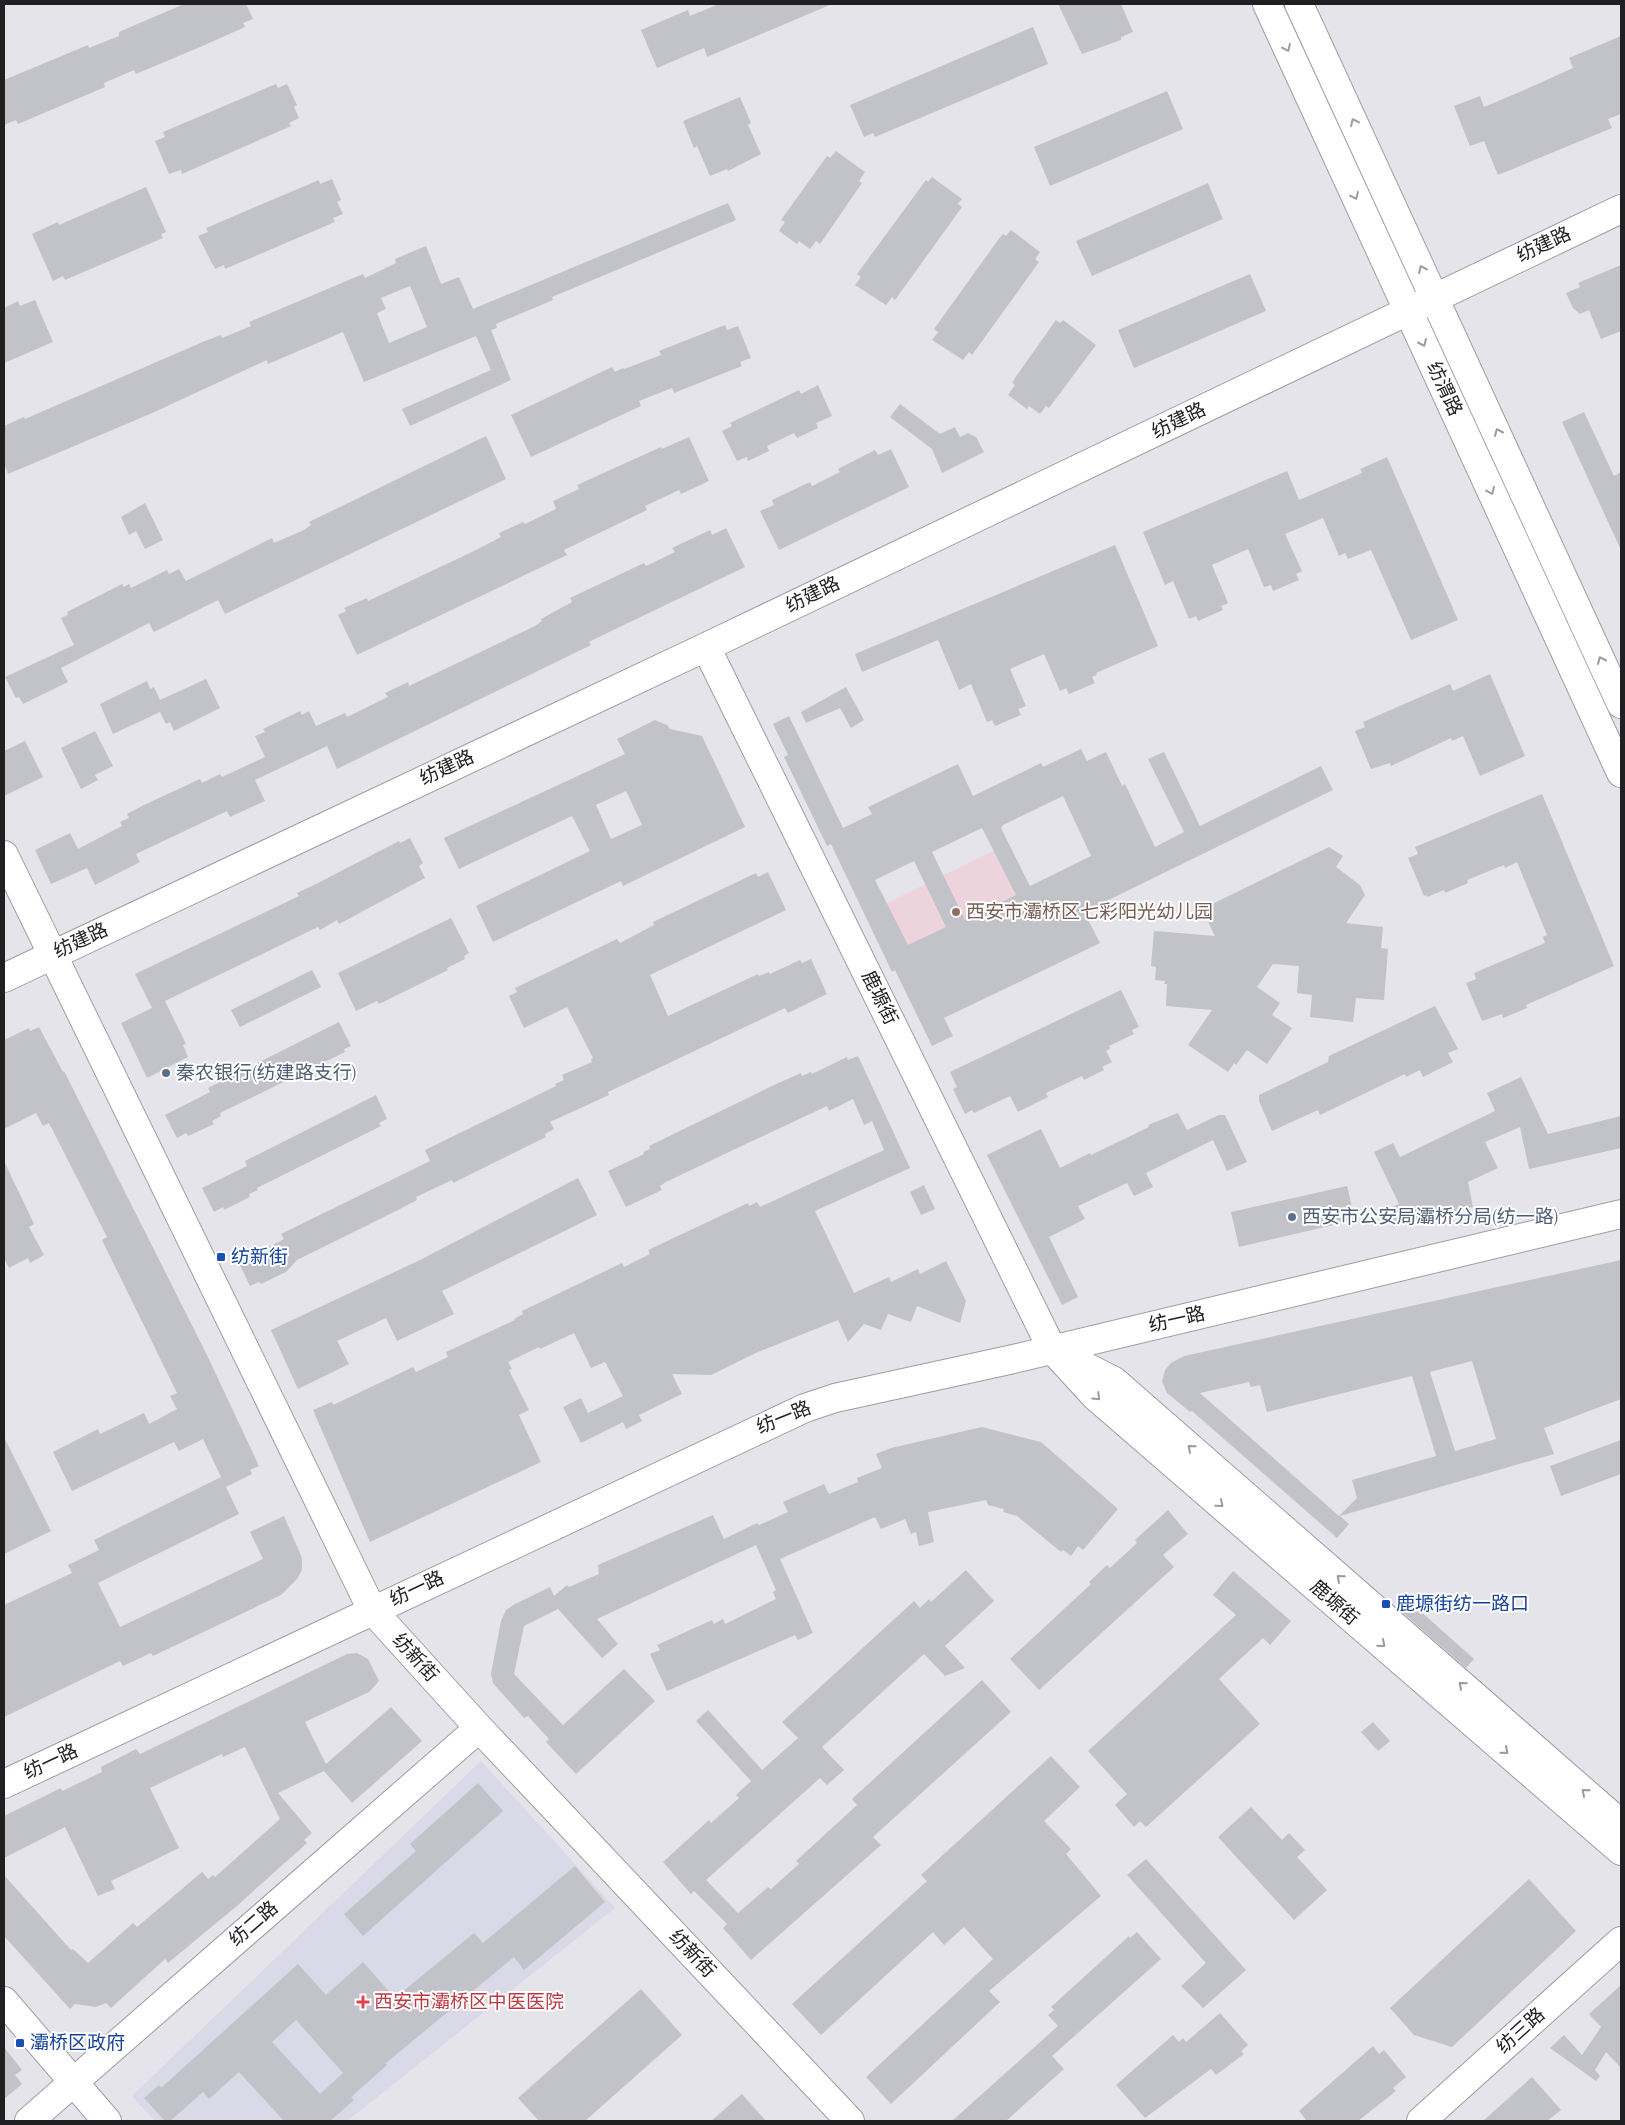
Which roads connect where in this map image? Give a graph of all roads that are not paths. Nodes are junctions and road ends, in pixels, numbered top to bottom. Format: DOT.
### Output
graph roads {
  1 [pos="1267,4"];
  2 [pos="1299,4"];
  3 [pos="1621,209"];
  4 [pos="1435,297"];
  5 [pos="1408,310"];
  6 [pos="706,647"];
  7 [pos="1621,704"];
  8 [pos="1621,773"];
  9 [pos="4,855"];
  10 [pos="51,955"];
  11 [pos="4,978"];
  12 [pos="1621,1214"];
  13 [pos="1052,1349"];
  14 [pos="372,1610"];
  15 [pos="479,1728"];
  16 [pos="4,1784"];
  17 [pos="1621,1824"];
  18 [pos="1621,1851"];
  19 [pos="1621,1941"];
  20 [pos="4,2001"];
  21 [pos="72,2082"];
  22 [pos="30,2121"];
  23 [pos="107,2121"];
  24 [pos="850,2121"];
  25 [pos="1421,2121"];
  1 -- 5 [label="street, 纺渭路, one-way"];
  4 -- 2 [label="street, 纺渭路, one-way"];
  3 -- 4 [label="street, 纺建路"];
  4 -- 5 [label="street, 纺建路"];
  7 -- 4 [label="street, 纺渭路, one-way"];
  5 -- 6 [label="street, 纺建路"];
  5 -- 8 [label="street, 纺渭路, one-way"];
  6 -- 10 [label="street, 纺建路"];
  6 -- 13 [label="street, 鹿塬街"];
  9 -- 10 [label="street, 纺新街"];
  10 -- 11 [label="street, 纺建路"];
  10 -- 14 [label="street, 纺新街"];
  12 -- 13 [label="street, 纺一路"];
  13 -- 14 [label="street, 纺一路"];
  17 -- 13 [label="street, 鹿塬街, one-way"];
  13 -- 18 [label="street, 鹿塬街, one-way"];
  14 -- 15 [label="street, 纺新街"];
  14 -- 16 [label="street, 纺一路"];
  15 -- 21 [label="street, 纺二路"];
  15 -- 24 [label="street, 纺新街"];
  19 -- 25 [label="street, 纺三路"];
  20 -- 21 [label="street"];
  21 -- 22 [label="street, 纺二路"];
  21 -- 23 [label="street"];
}
